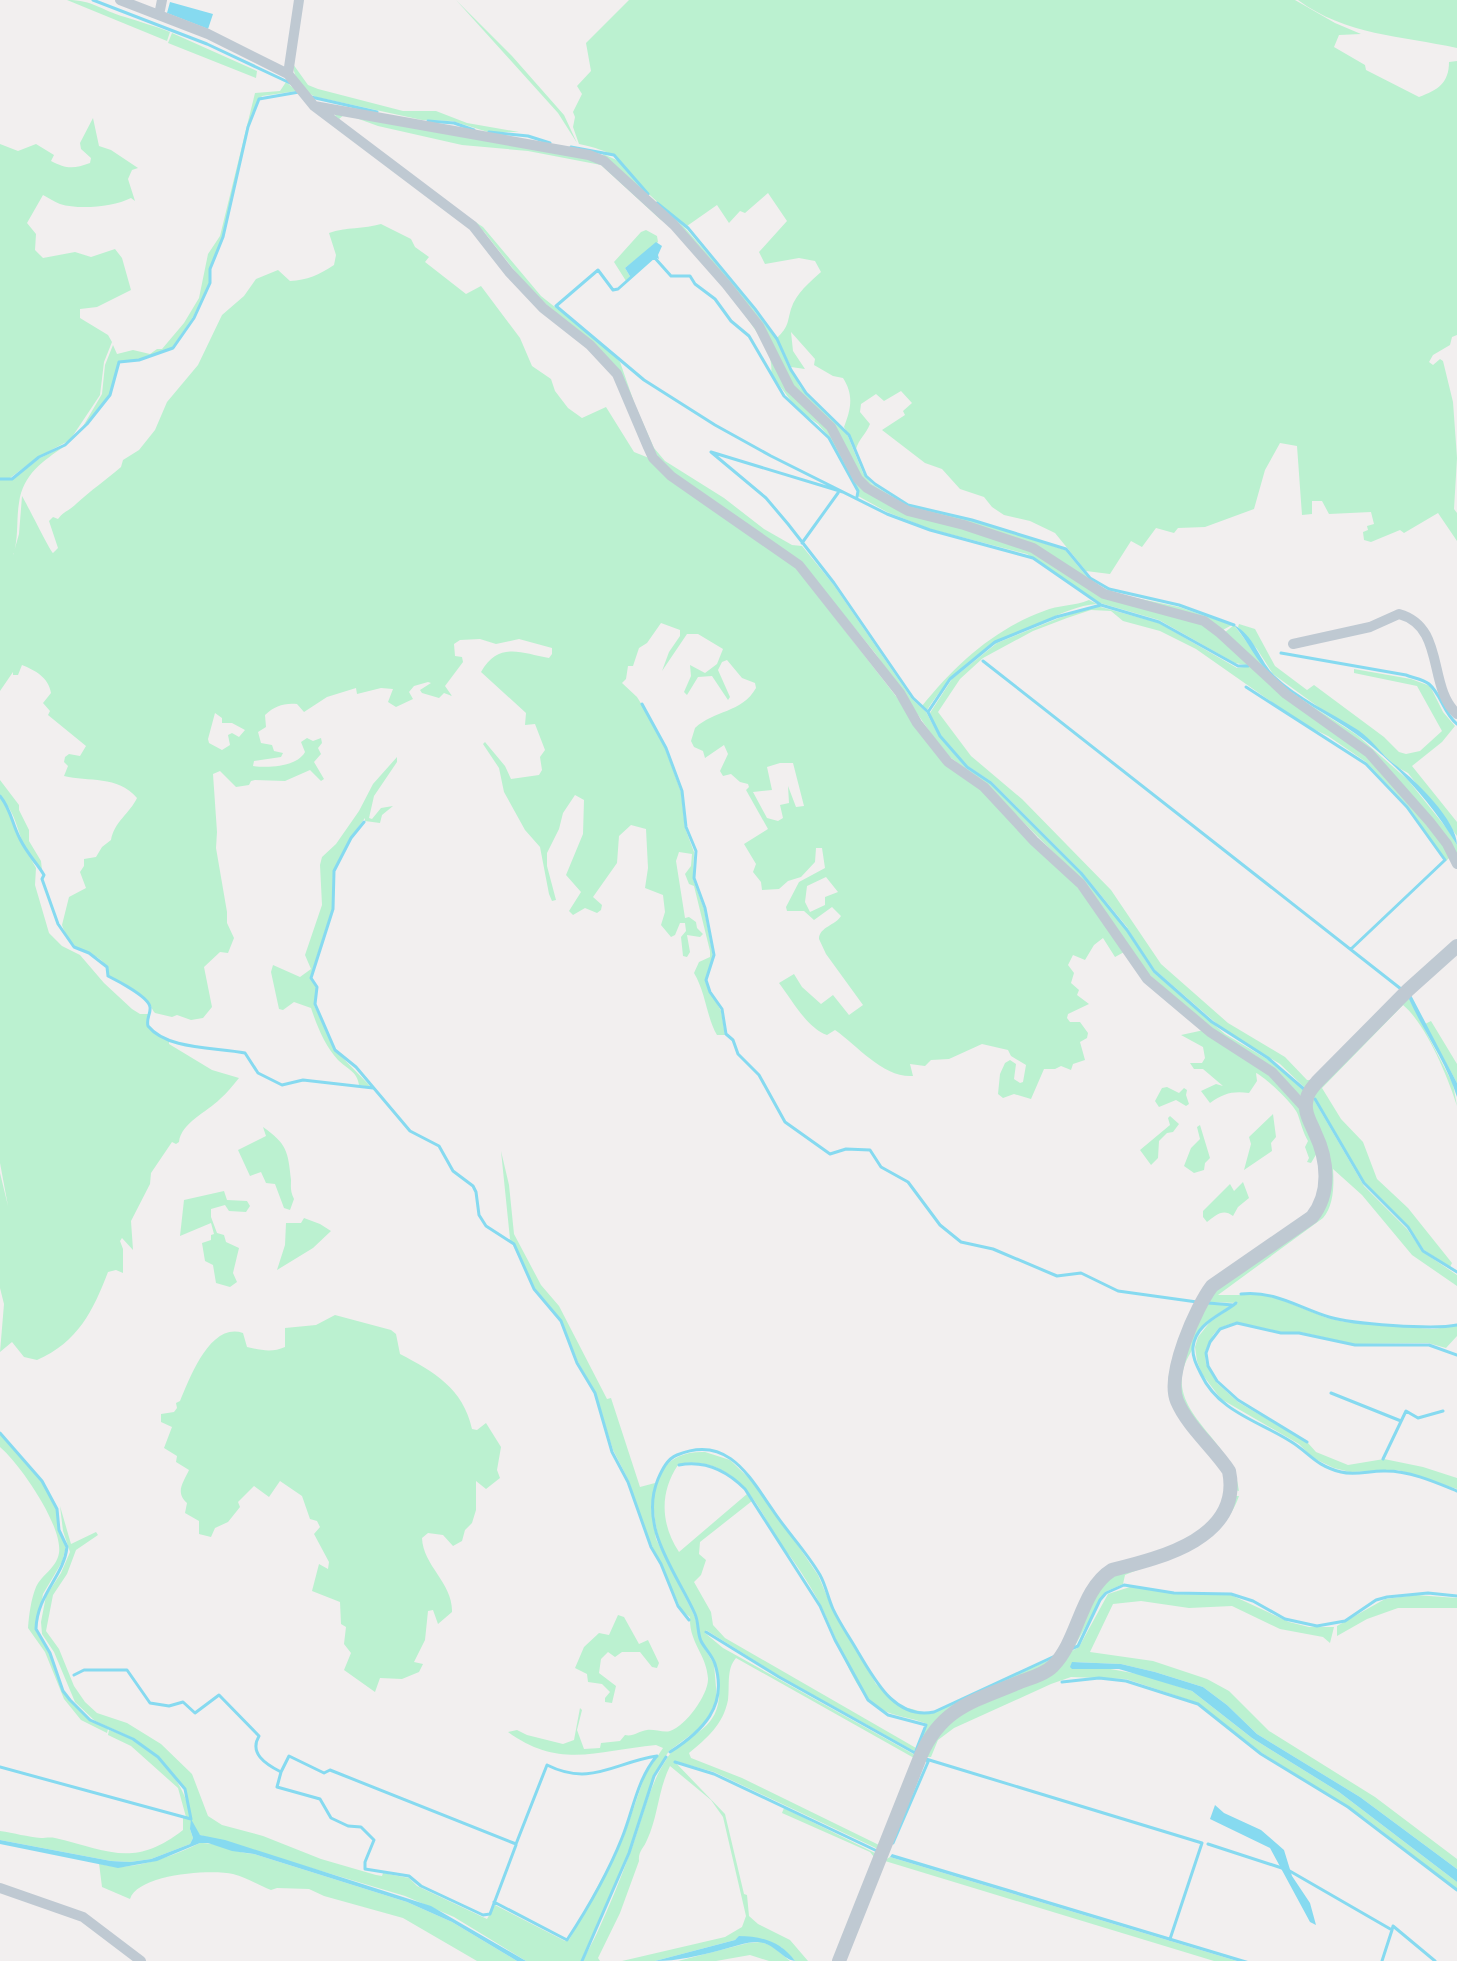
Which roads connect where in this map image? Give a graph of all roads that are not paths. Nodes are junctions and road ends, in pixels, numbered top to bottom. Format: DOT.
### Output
graph roads {
  1 [pos="120,0"];
  2 [pos="162,0"];
  3 [pos="299,0"];
  4 [pos="159,15"];
  5 [pos="288,74"];
  6 [pos="314,106"];
  7 [pos="1293,644"];
  8 [pos="1457,714"];
  9 [pos="1457,864"];
  10 [pos="1457,946"];
  11 [pos="1306,1108"];
  12 [pos="0,1888"];
  13 [pos="141,1961"];
  14 [pos="838,1961"];
  1 -- 4 [label="street"];
  2 -- 4 [label="street"];
  3 -- 5 [label="street"];
  4 -- 5 [label="street"];
  5 -- 6 [label="street"];
  6 -- 9 [label="street"];
  6 -- 11 [label="street"];
  7 -- 8 [label="street"];
  10 -- 11 [label="street"];
  11 -- 14 [label="street"];
  12 -- 13 [label="street"];
}
